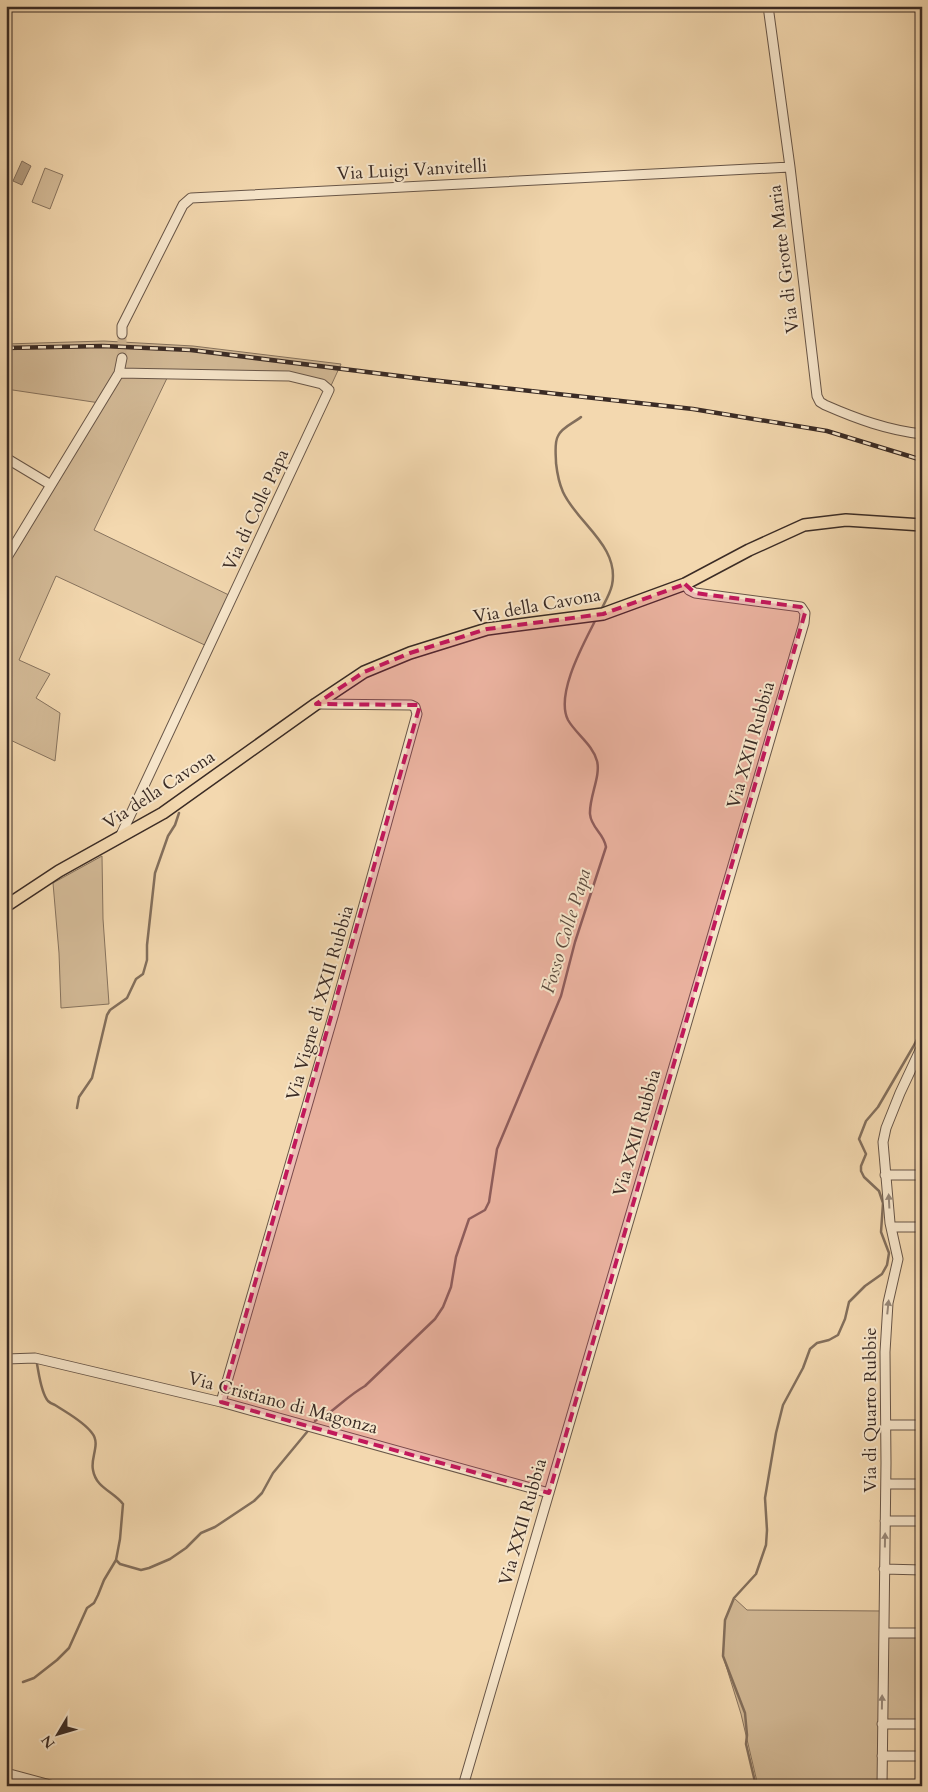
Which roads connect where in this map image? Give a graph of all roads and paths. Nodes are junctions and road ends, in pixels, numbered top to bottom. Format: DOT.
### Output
graph roads {
  1 [pos="768,6"];
  2 [pos="790,167"];
  3 [pos="122,334"];
  4 [pos="122,358"];
  5 [pos="118,373"];
  6 [pos="922,434"];
  7 [pos="6,458"];
  8 [pos="51,485"];
  9 [pos="922,525"];
  10 [pos="6,559"];
  11 [pos="685,584"];
  12 [pos="316,704"];
  13 [pos="120,837"];
  14 [pos="6,906"];
  15 [pos="922,1046"];
  16 [pos="886,1175"];
  17 [pos="922,1175"];
  18 [pos="891,1227"];
  19 [pos="922,1227"];
  20 [pos="6,1359"];
  21 [pos="221,1402"];
  22 [pos="886,1425"];
  23 [pos="922,1425"];
  24 [pos="886,1484"];
  25 [pos="922,1484"];
  26 [pos="549,1493"];
  27 [pos="885,1521"];
  28 [pos="922,1521"];
  29 [pos="884,1569"];
  30 [pos="922,1570"];
  31 [pos="884,1633"];
  32 [pos="922,1633"];
  33 [pos="882,1724"];
  34 [pos="922,1724"];
  35 [pos="882,1756"];
  36 [pos="922,1756"];
  37 [pos="7,1773"];
  38 [pos="8,1786"];
  39 [pos="54,1786"];
  40 [pos="463,1786"];
  41 [pos="882,1786"];
  1 -- 2 [label="street, Via di Grotte Maria"];
  2 -- 3 [label="street, Via Luigi Vanvitelli"];
  2 -- 6 [label="street, Via di Grotte Maria"];
  4 -- 5 [label="street"];
  5 -- 8 [label="street"];
  5 -- 13 [label="street, Via di Colle Papa"];
  7 -- 8 [label="street"];
  8 -- 10 [label="street"];
  9 -- 11 [label="main road, Via della Cavona"];
  11 -- 12 [label="main road, Via della Cavona"];
  11 -- 26 [label="street, Via XXII Rubbia"];
  12 -- 13 [label="main road, Via della Cavona"];
  12 -- 21 [label="street, Via Vigne di XXII Rubbia"];
  13 -- 14 [label="main road, Via della Cavona"];
  15 -- 16 [label="street, Via di Quarto Rubbie"];
  16 -- 17 [label="street"];
  18 -- 16 [label="street, Via di Quarto Rubbie, one-way"];
  18 -- 19 [label="street"];
  22 -- 18 [label="street, Via di Quarto Rubbie, one-way"];
  20 -- 21 [label="street, Via Cristiano di Magonza"];
  21 -- 26 [label="street, Via Cristiano di Magonza"];
  22 -- 23 [label="street"];
  22 -- 24 [label="street, Via di Quarto Rubbie"];
  24 -- 25 [label="street"];
  24 -- 27 [label="street, Via di Quarto Rubbie"];
  26 -- 40 [label="street, Via XXII Rubbia"];
  27 -- 28 [label="street"];
  29 -- 27 [label="street, Via di Quarto Rubbie, one-way"];
  29 -- 30 [label="street"];
  29 -- 31 [label="street, Via di Quarto Rubbie"];
  31 -- 32 [label="street"];
  33 -- 31 [label="street, Via di Quarto Rubbie, one-way"];
  33 -- 34 [label="street"];
  33 -- 35 [label="street, Via di Quarto Rubbie"];
  35 -- 36 [label="street"];
  35 -- 41 [label="street, Via di Quarto Rubbie"];
  37 -- 38 [label="street"];
  37 -- 39 [label="street"];
}
